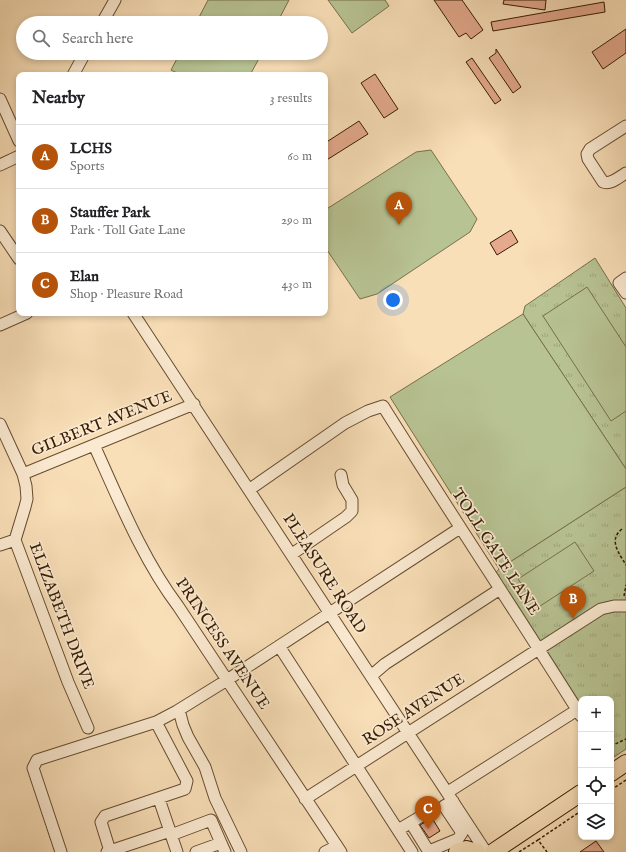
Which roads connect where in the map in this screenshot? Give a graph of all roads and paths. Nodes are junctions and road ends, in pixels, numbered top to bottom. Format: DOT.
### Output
graph roads {
  1 [pos="115,0"];
  2 [pos="106,16"];
  3 [pos="81,60"];
  4 [pos="75,72"];
  5 [pos="0,100"];
  6 [pos="626,126"];
  7 [pos="16,135"];
  8 [pos="16,157"];
  9 [pos="0,165"];
  10 [pos="626,173"];
  11 [pos="0,231"];
  12 [pos="16,255"];
  13 [pos="626,278"];
  14 [pos="626,293"];
  15 [pos="21,316"];
  16 [pos="135,316"];
  17 [pos="0,325"];
  18 [pos="194,404"];
  19 [pos="0,424"];
  20 [pos="94,445"];
  21 [pos="23,474"];
  22 [pos="341,475"];
  23 [pos="250,489"];
  24 [pos="460,528"];
  25 [pos="622,529"];
  26 [pos="15,540"];
  27 [pos="0,545"];
  28 [pos="292,554"];
  29 [pos="626,565"];
  30 [pos="626,585"];
  31 [pos="500,589"];
  32 [pos="624,606"];
  33 [pos="330,613"];
  34 [pos="279,646"];
  35 [pos="539,649"];
  36 [pos="371,676"];
  37 [pos="227,680"];
  38 [pos="178,710"];
  39 [pos="578,711"];
  40 [pos="578,714"];
  41 [pos="156,722"];
  42 [pos="88,728"];
  43 [pos="408,732"];
  44 [pos="626,739"];
  45 [pos="614,745"];
  46 [pos="356,766"];
  47 [pos="618,770"];
  48 [pos="614,781"];
  49 [pos="578,795"];
  50 [pos="450,797"];
  51 [pos="159,799"];
  52 [pos="305,799"];
  53 [pos="430,810"];
  54 [pos="578,813"];
  55 [pos="411,823"];
  56 [pos="398,830"];
  57 [pos="171,833"];
  58 [pos="538,840"];
  59 [pos="223,847"];
  60 [pos="339,849"];
  61 [pos="61,852"];
  62 [pos="109,852"];
  63 [pos="178,852"];
  64 [pos="196,852"];
  65 [pos="241,852"];
  66 [pos="325,852"];
  67 [pos="412,852"];
  68 [pos="429,852"];
  69 [pos="458,852"];
  70 [pos="477,852"];
  71 [pos="486,852"];
  72 [pos="493,852"];
  73 [pos="519,852"];
  74 [pos="547,852"];
  1 -- 2 [label="street"];
  3 -- 4 [label="street"];
  5 -- 7 [label="street"];
  6 -- 10 [label="street"];
  8 -- 9 [label="street"];
  11 -- 12 [label="street"];
  13 -- 14 [label="street"];
  15 -- 17 [label="street"];
  16 -- 18 [label="street, PLEASURE ROAD"];
  18 -- 20 [label="street, GILBERT AVENUE"];
  18 -- 23 [label="street, PLEASURE ROAD"];
  19 -- 21 [label="street, ELIZABETH DRIVE"];
  20 -- 21 [label="street, GILBERT AVENUE"];
  20 -- 37 [label="street, PRINCESS AVENUE"];
  21 -- 26 [label="street, ELIZABETH DRIVE"];
  22 -- 28 [label="street"];
  23 -- 24 [label="street, TOLL GATE LANE"];
  23 -- 28 [label="street, PLEASURE ROAD"];
  24 -- 31 [label="street, TOLL GATE LANE"];
  24 -- 33 [label="street"];
  25 -- 29 [label="path"];
  26 -- 27 [label="street"];
  26 -- 42 [label="street, ELIZABETH DRIVE"];
  28 -- 33 [label="street, PLEASURE ROAD"];
  30 -- 32 [label="path"];
  31 -- 35 [label="street, TOLL GATE LANE"];
  31 -- 36 [label="street"];
  32 -- 35 [label="street, ROSE AVENUE"];
  33 -- 34 [label="street"];
  33 -- 36 [label="street, PLEASURE ROAD"];
  34 -- 37 [label="street"];
  34 -- 46 [label="street"];
  35 -- 39 [label="street, TOLL GATE LANE"];
  35 -- 43 [label="street, ROSE AVENUE"];
  36 -- 43 [label="street, PLEASURE ROAD"];
  37 -- 38 [label="street"];
  37 -- 52 [label="street, PRINCESS AVENUE"];
  38 -- 41 [label="street"];
  38 -- 65 [label="street"];
  40 -- 50 [label="street"];
  41 -- 51 [label="street"];
  41 -- 61 [label="street"];
  43 -- 46 [label="street, ROSE AVENUE"];
  43 -- 50 [label="street, PLEASURE ROAD"];
  44 -- 45 [label="path"];
  46 -- 52 [label="street, ROSE AVENUE"];
  46 -- 56 [label="street"];
  47 -- 48 [label="path"];
  49 -- 72 [label="highway"];
  50 -- 68 [label="street"];
  50 -- 71 [label="street, PLEASURE ROAD"];
  51 -- 57 [label="street"];
  51 -- 62 [label="street"];
  52 -- 60 [label="street, PRINCESS AVENUE"];
  53 -- 55 [label="street"];
  54 -- 58 [label="path"];
  55 -- 56 [label="street"];
  55 -- 68 [label="street"];
  56 -- 67 [label="street"];
  57 -- 59 [label="street"];
  57 -- 62 [label="street"];
  57 -- 63 [label="street"];
  58 -- 73 [label="path"];
  58 -- 74 [label="path"];
  59 -- 64 [label="street"];
  60 -- 66 [label="street"];
  69 -- 70 [label="highway"];
}
